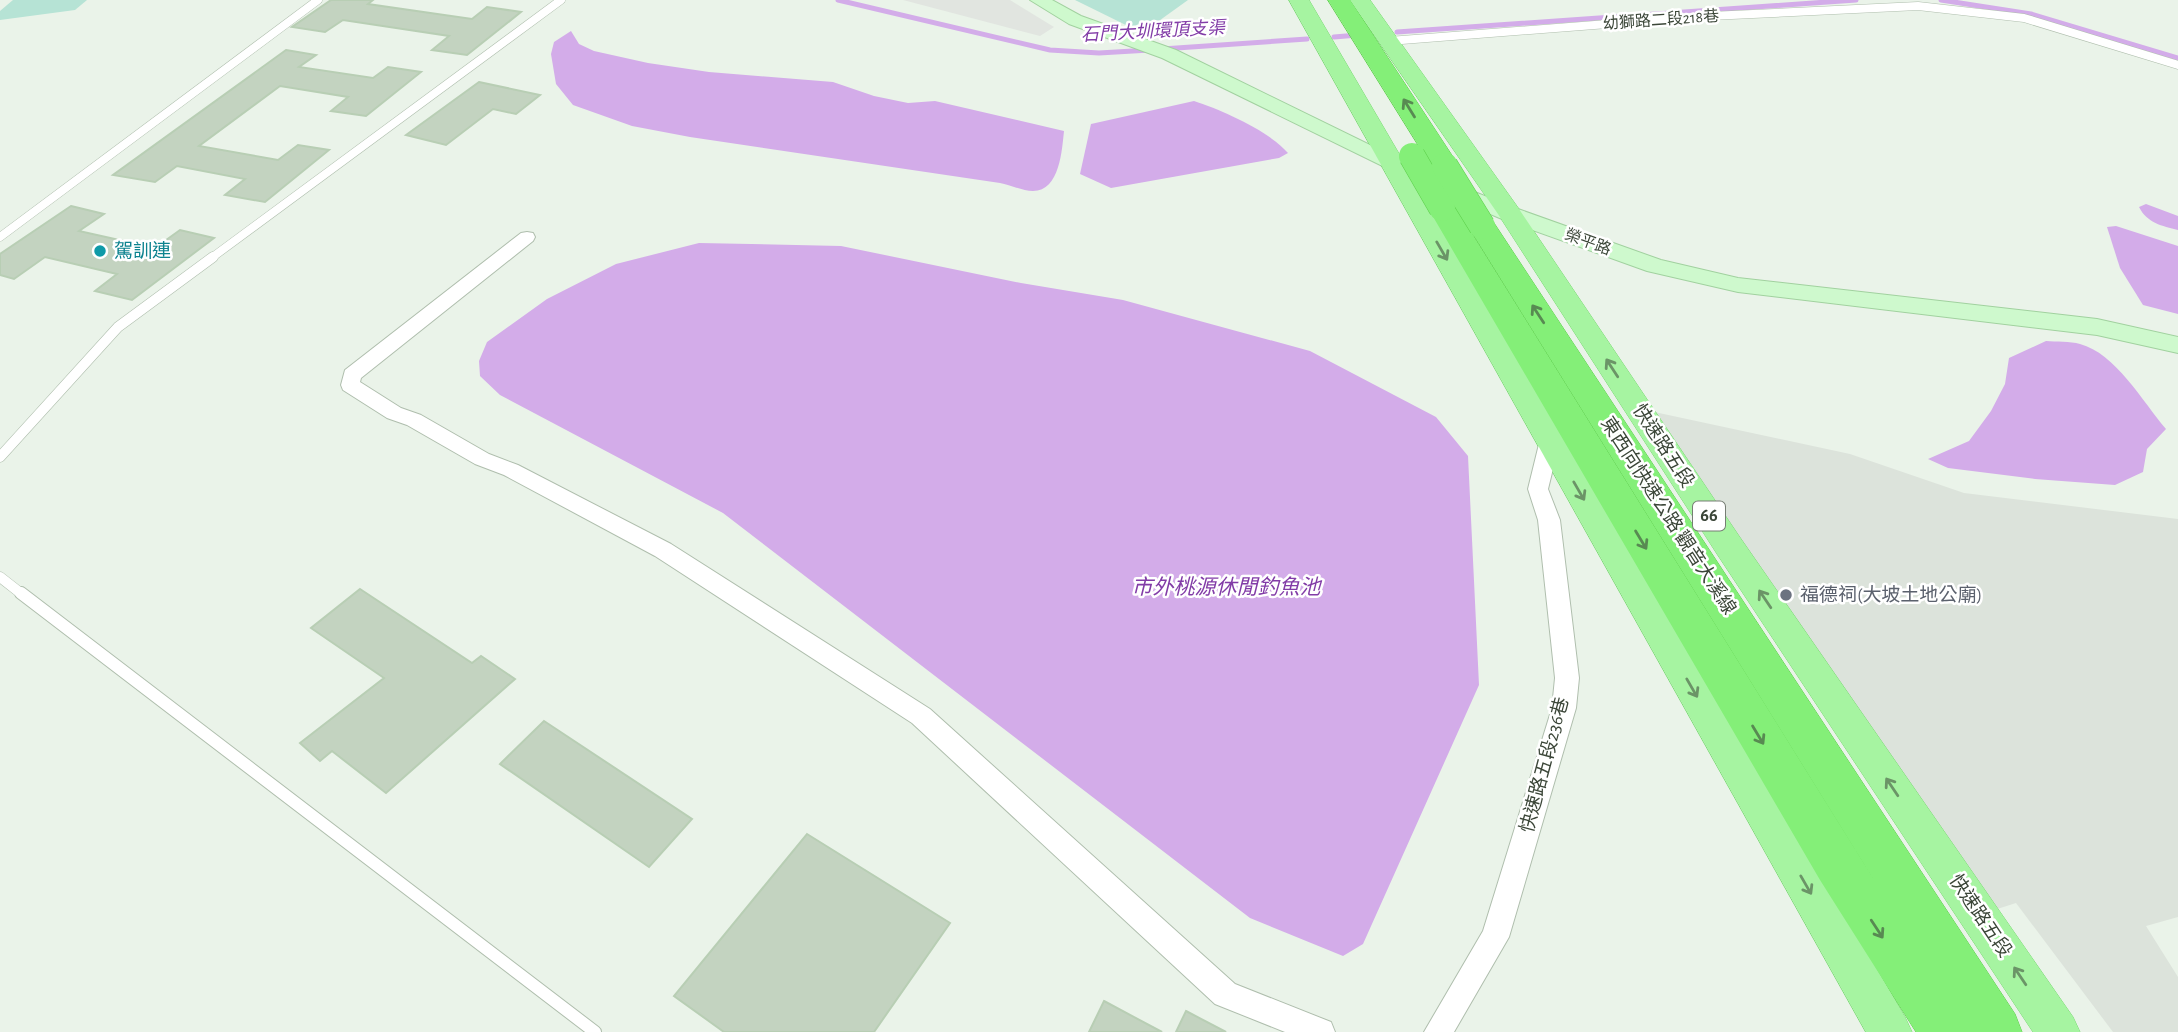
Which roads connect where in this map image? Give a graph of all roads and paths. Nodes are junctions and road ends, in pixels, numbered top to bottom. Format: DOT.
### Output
graph roads {
  1 [pos="318,0"];
  2 [pos="561,0"];
  3 [pos="1039,0"];
  4 [pos="1299,0"];
  5 [pos="1316,0"];
  6 [pos="1339,0"];
  7 [pos="1360,0"];
  8 [pos="1359,37"];
  9 [pos="2178,65"];
  10 [pos="1403,161"];
  11 [pos="1510,214"];
  12 [pos="0,237"];
  13 [pos="527,237"];
  14 [pos="2178,345"];
  15 [pos="1550,440"];
  16 [pos="0,457"];
  17 [pos="0,577"];
  18 [pos="595,1032"];
  19 [pos="1321,1032"];
  20 [pos="1438,1032"];
  21 [pos="1891,1032"];
  22 [pos="1945,1032"];
  23 [pos="1997,1032"];
  24 [pos="2058,1032"];
  1 -- 12 [label="lane"];
  2 -- 16 [label="lane"];
  3 -- 10 [label="street, 榮平路"];
  4 -- 10 [label="main road, 66"];
  5 -- 8 [label="highway, 東西向快速公路 觀音大溪線 / 66"];
  6 -- 8 [label="highway, 東西向快速公路 觀音大溪線 / 66"];
  7 -- 8 [label="main road, 快速路五段 / 66"];
  8 -- 9 [label="lane, 幼獅路二段218巷"];
  8 -- 10 [label="highway, 東西向快速公路 觀音大溪線 / 66"];
  8 -- 11 [label="main road, 快速路五段 / 66"];
  23 -- 8 [label="highway, 東西向快速公路 觀音大溪線 / 66, one-way, bridge"];
  10 -- 11 [label="street, 榮平路"];
  10 -- 15 [label="main road, 66, one-way"];
  10 -- 22 [label="highway, 東西向快速公路 觀音大溪線 / 66, one-way, bridge"];
  11 -- 14 [label="street, 榮平路"];
  24 -- 11 [label="main road, 快速路五段 / 66, one-way"];
  13 -- 19 [label="street"];
  15 -- 20 [label="street, 快速路五段236巷"];
  15 -- 21 [label="main road, 66, one-way"];
  17 -- 18 [label="lane"];
}
